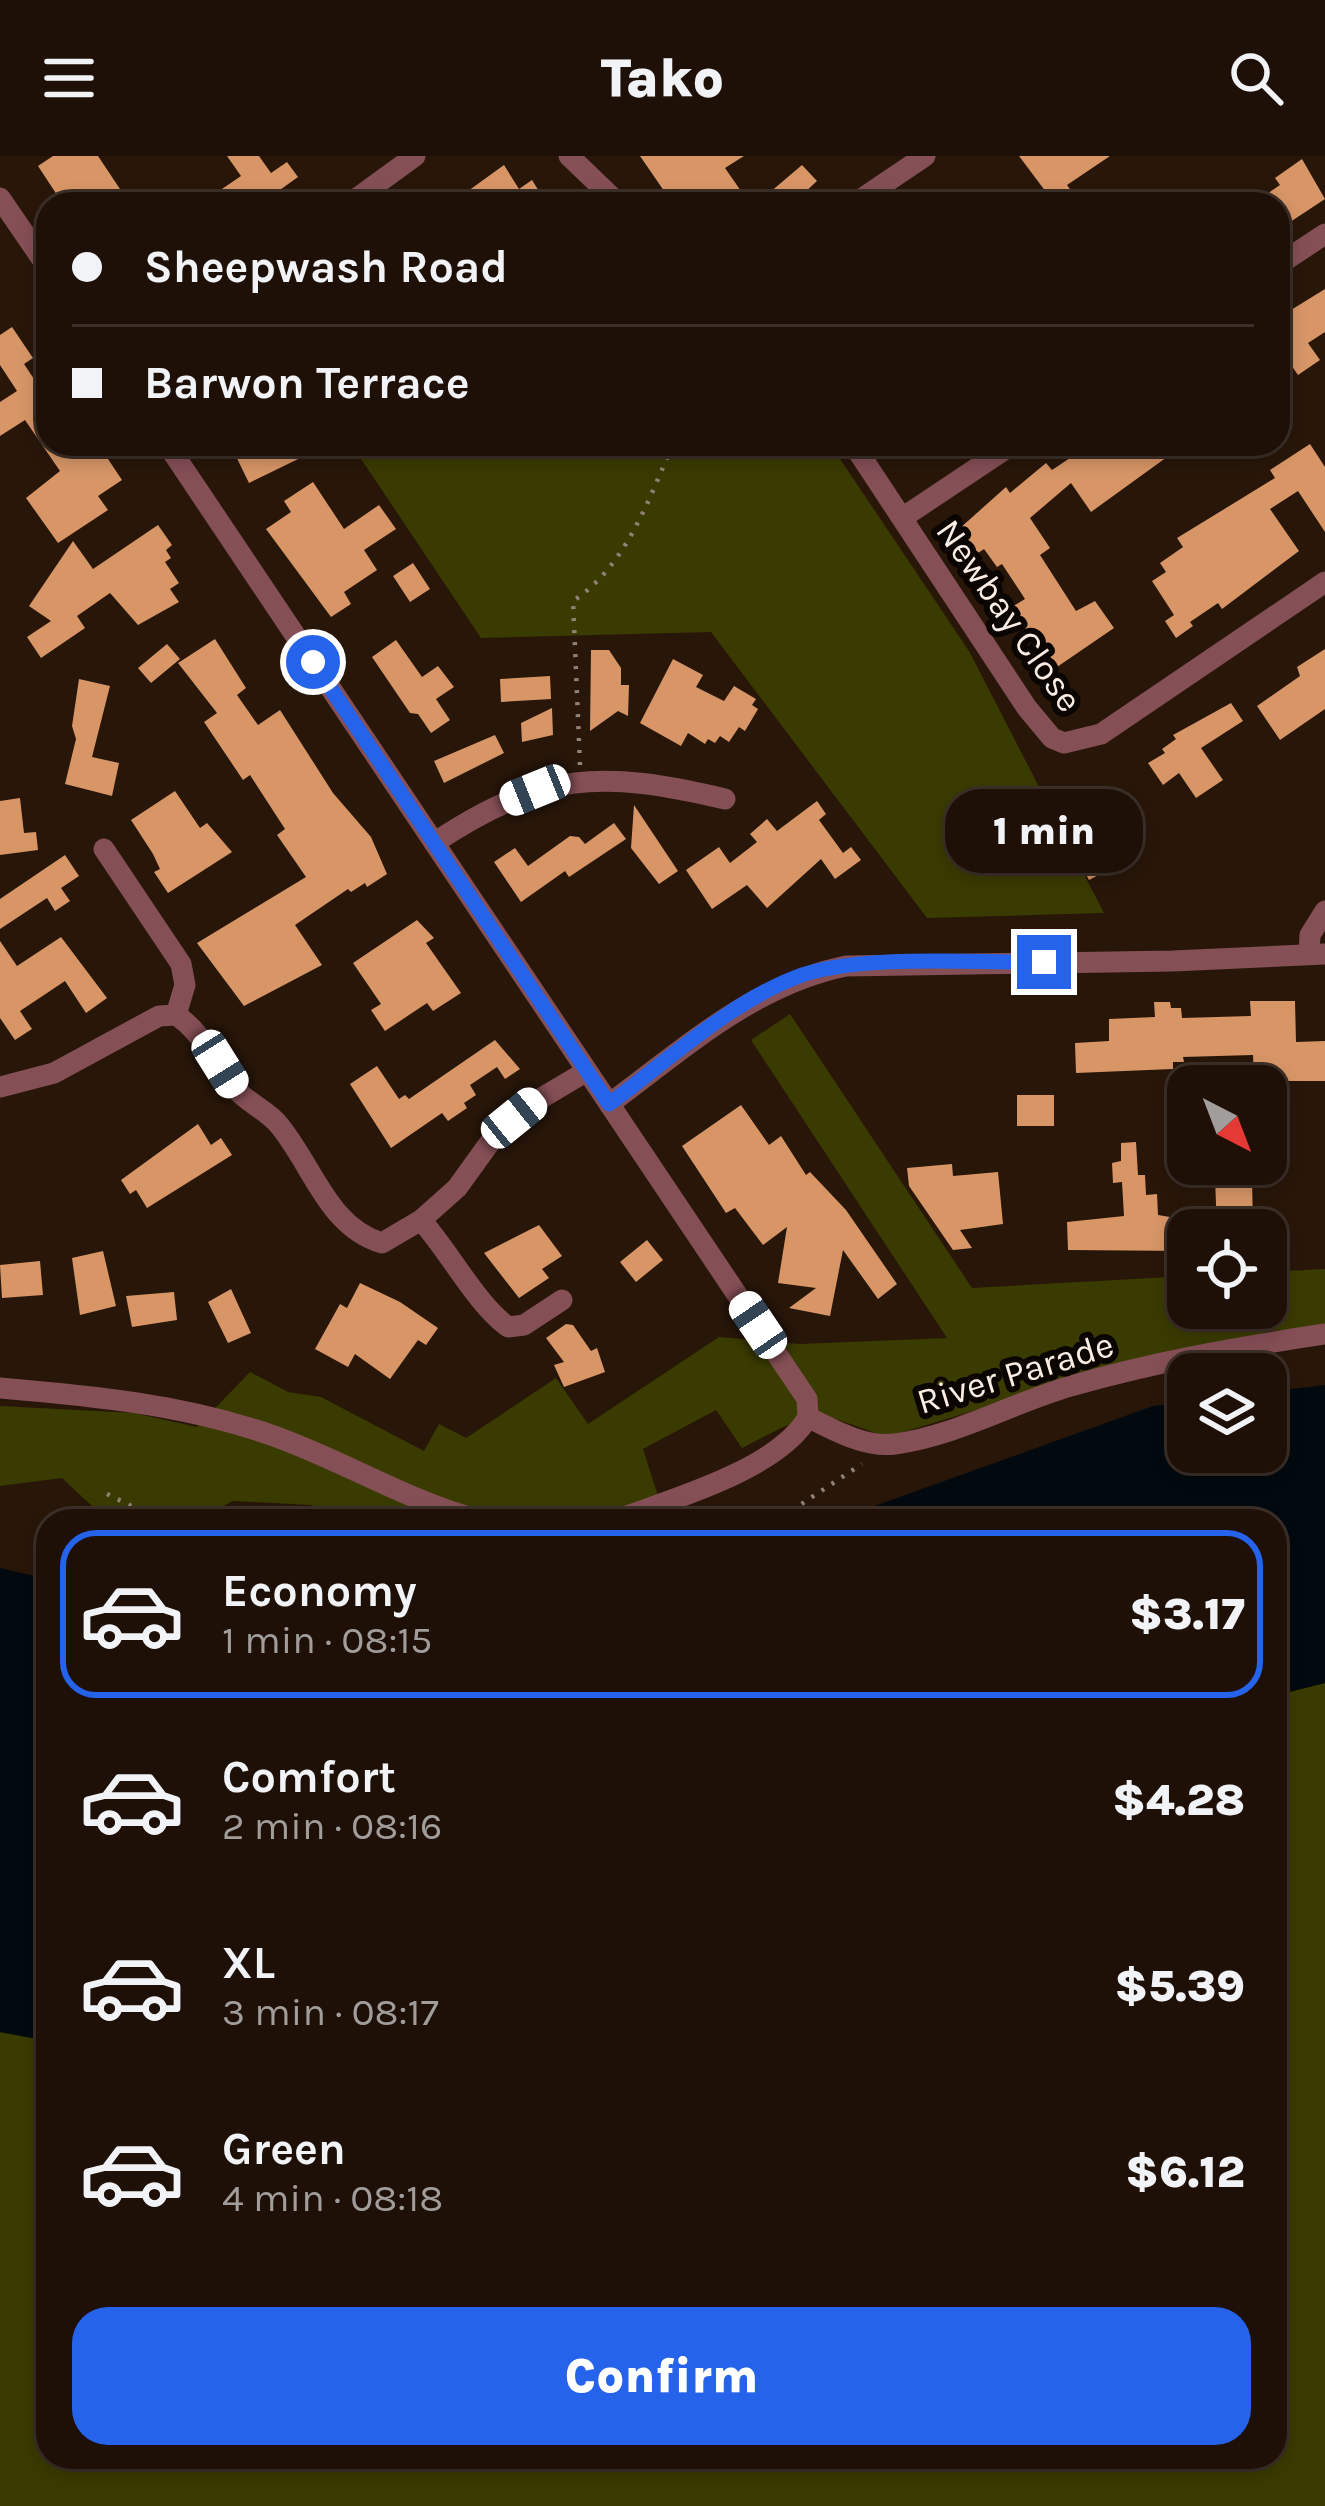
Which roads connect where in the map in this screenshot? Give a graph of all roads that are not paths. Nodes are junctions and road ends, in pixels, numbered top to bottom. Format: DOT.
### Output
graph roads {
  1 [pos="415,156"];
  2 [pos="569,156"];
  3 [pos="926,156"];
  4 [pos="366,192"];
  5 [pos="606,192"];
  6 [pos="872,192"];
  7 [pos="0,198"];
  8 [pos="1325,234"];
  9 [pos="36,250"];
  10 [pos="1290,257"];
  11 [pos="175,456"];
  12 [pos="861,456"];
  13 [pos="994,456"];
  14 [pos="902,518"];
  15 [pos="1325,582"];
  16 [pos="725,799"];
  17 [pos="434,843"];
  18 [pos="104,848"];
  19 [pos="1325,911"];
  20 [pos="1317,954"];
  21 [pos="176,1015"];
  22 [pos="587,1071"];
  23 [pos="0,1088"];
  24 [pos="609,1104"];
  25 [pos="421,1220"];
  26 [pos="562,1300"];
  27 [pos="1325,1334"];
  28 [pos="0,1388"];
  29 [pos="808,1417"];
  30 [pos="440,1509"];
  31 [pos="647,1509"];
  1 -- 4 [label="street"];
  2 -- 5 [label="street"];
  3 -- 6 [label="street"];
  7 -- 9 [label="street"];
  8 -- 10 [label="street"];
  11 -- 17 [label="street"];
  12 -- 14 [label="street, Newbay Close"];
  13 -- 14 [label="street"];
  14 -- 15 [label="street, Newbay Close"];
  16 -- 17 [label="street"];
  17 -- 22 [label="street"];
  18 -- 21 [label="street"];
  19 -- 20 [label="street"];
  20 -- 24 [label="street"];
  21 -- 23 [label="street"];
  21 -- 25 [label="street"];
  22 -- 24 [label="street"];
  22 -- 25 [label="street"];
  24 -- 29 [label="street"];
  25 -- 26 [label="street"];
  27 -- 29 [label="street, River Parade"];
  28 -- 30 [label="street"];
  29 -- 31 [label="street"];
}
